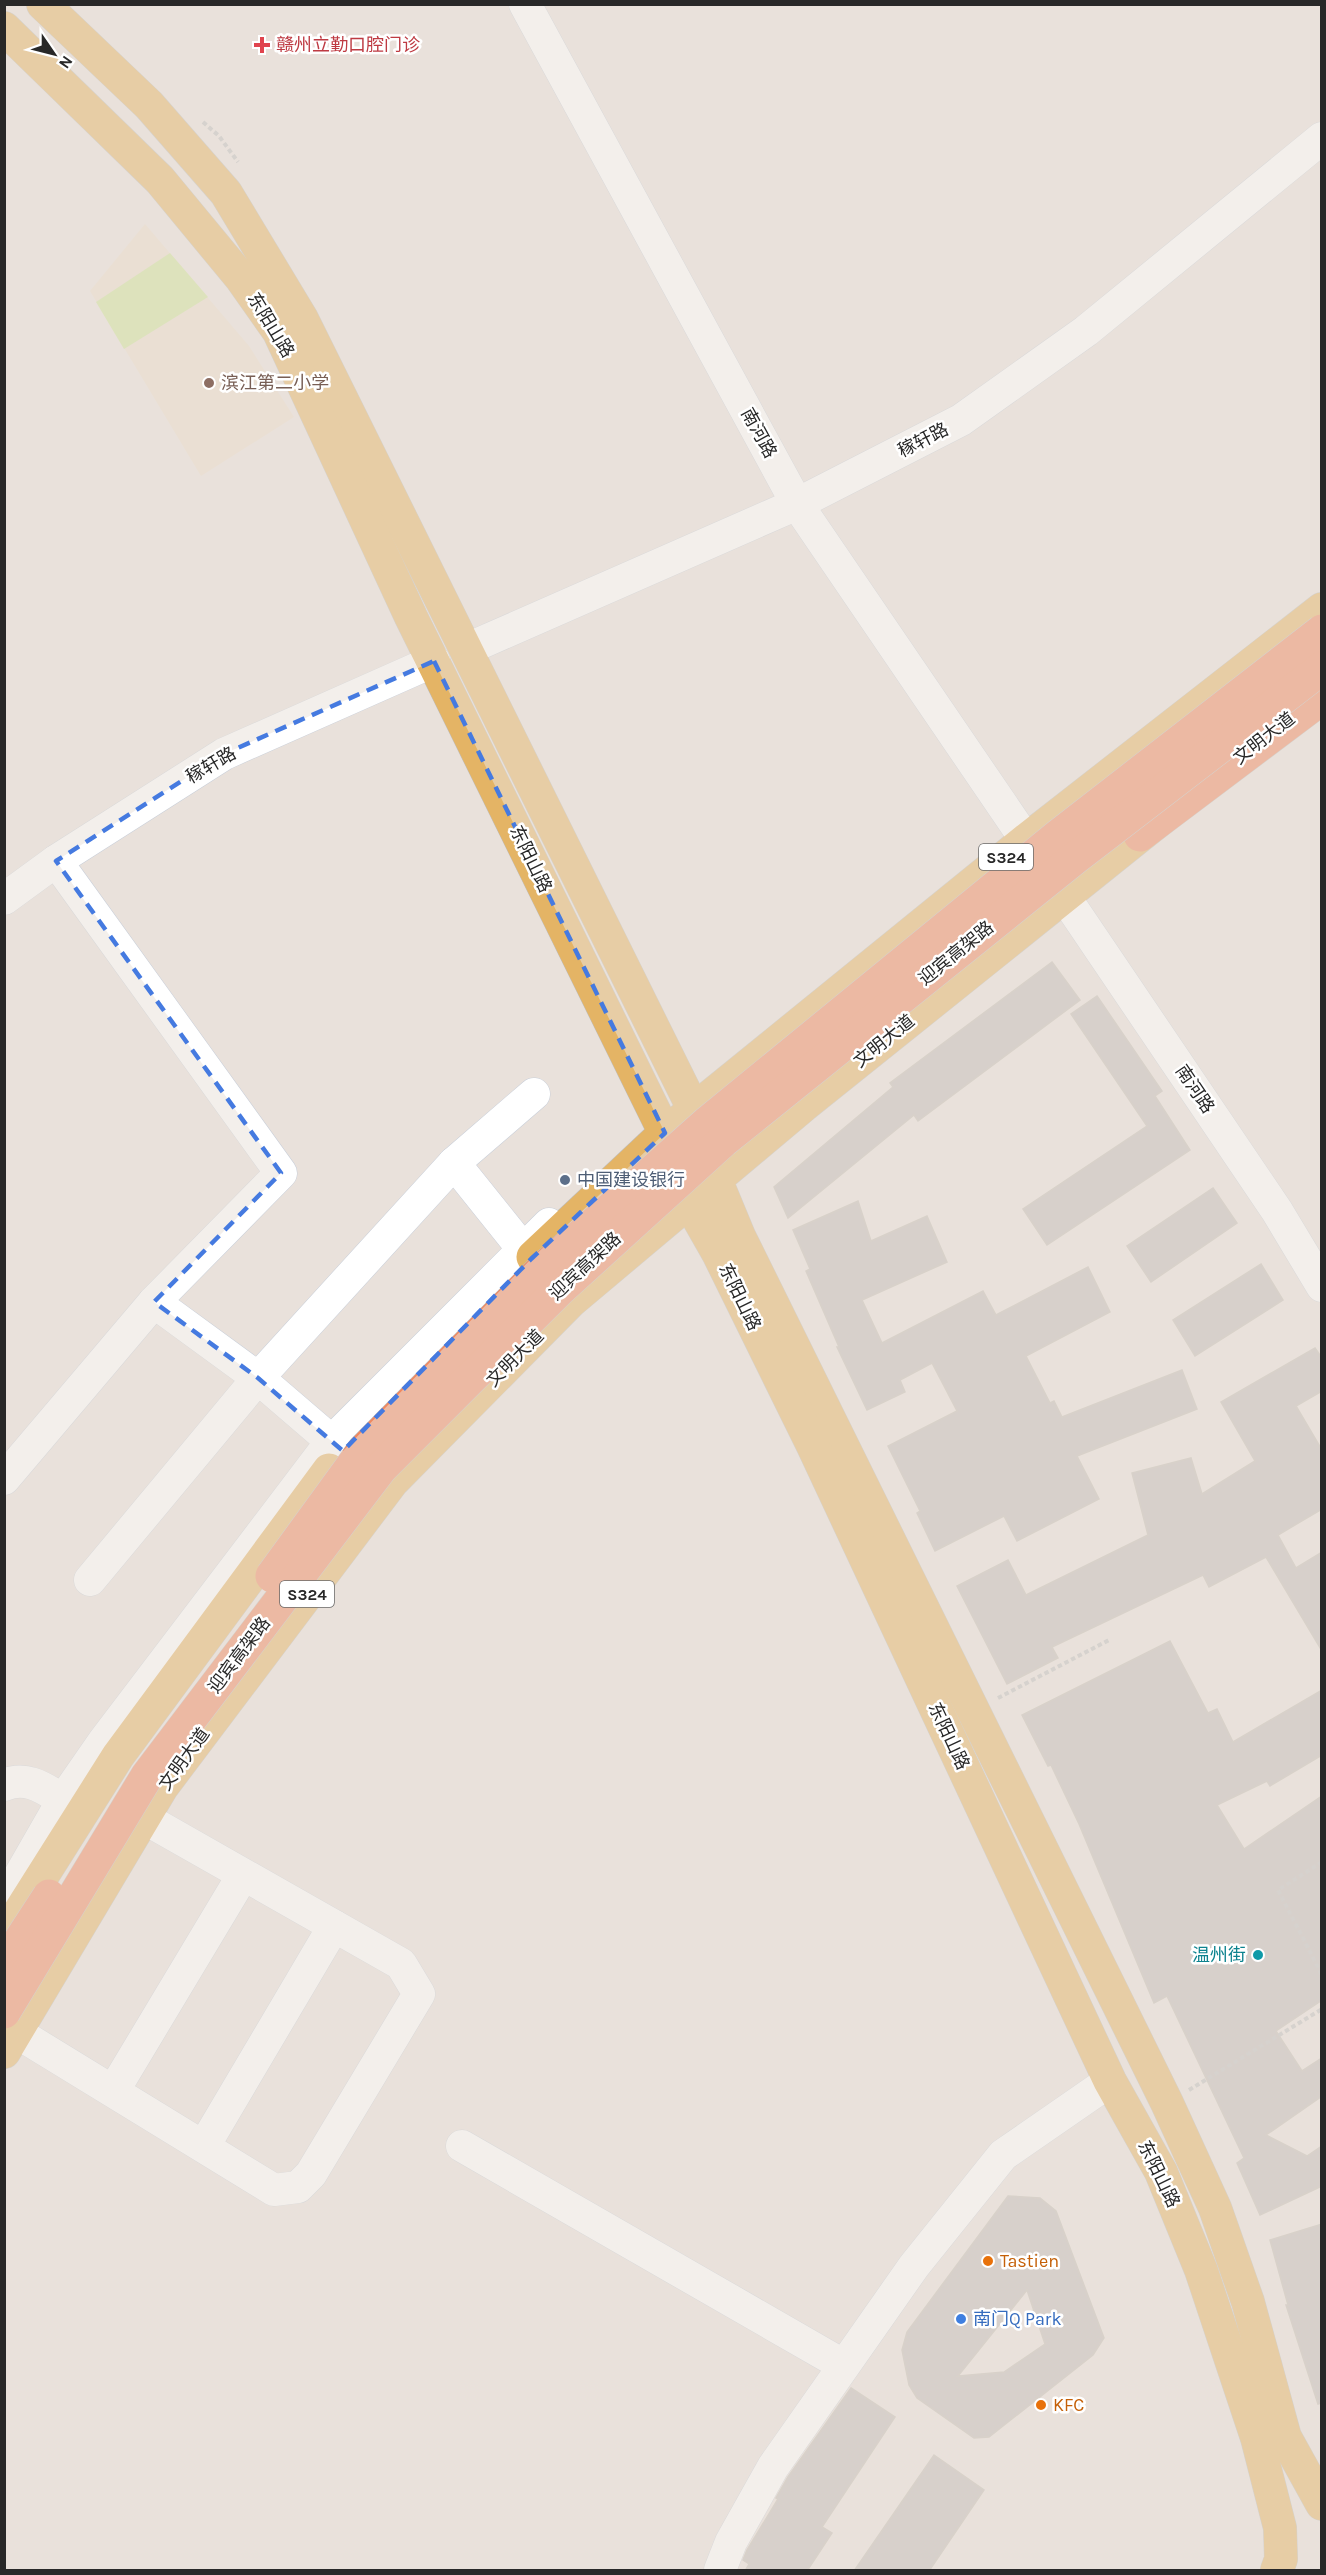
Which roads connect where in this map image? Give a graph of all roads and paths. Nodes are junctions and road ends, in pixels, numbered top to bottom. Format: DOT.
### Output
graph roads {
  1 [pos="43,4"];
  2 [pos="525,4"];
  3 [pos="4,28"];
  4 [pos="1322,138"];
  5 [pos="797,504"];
  6 [pos="1322,609"];
  7 [pos="1322,631"];
  8 [pos="467,649"];
  9 [pos="434,661"];
  10 [pos="1322,668"];
  11 [pos="1322,693"];
  12 [pos="1322,698"];
  13 [pos="1140,835"];
  14 [pos="1026,840"];
  15 [pos="56,861"];
  16 [pos="1065,896"];
  17 [pos="4,899"];
  18 [pos="534,1094"];
  19 [pos="694,1110"];
  20 [pos="665,1133"];
  21 [pos="454,1163"];
  22 [pos="716,1178"];
  23 [pos="689,1202"];
  24 [pos="526,1254"];
  25 [pos="1322,1286"];
  26 [pos="154,1302"];
  27 [pos="258,1378"];
  28 [pos="337,1447"];
  29 [pos="4,1479"];
  30 [pos="90,1580"];
  31 [pos="1111,1639"];
  32 [pos="973,1711"];
  33 [pos="4,1785"];
  34 [pos="63,1800"];
  35 [pos="144,1818"];
  36 [pos="15,1862"];
  37 [pos="1322,1862"];
  38 [pos="243,1875"];
  39 [pos="4,1903"];
  40 [pos="334,1926"];
  41 [pos="4,1936"];
  42 [pos="4,1965"];
  43 [pos="1322,1975"];
  44 [pos="1322,2009"];
  45 [pos="8,2032"];
  46 [pos="1110,2081"];
  47 [pos="114,2090"];
  48 [pos="1167,2103"];
  49 [pos="204,2146"];
  50 [pos="462,2146"];
  51 [pos="843,2365"];
  52 [pos="1322,2504"];
  53 [pos="720,2571"];
  54 [pos="1277,2571"];
  1 -- 8 [label="main road, 东阳山路"];
  2 -- 5 [label="street, 南河路"];
  3 -- 9 [label="main road, 东阳山路"];
  4 -- 5 [label="street, 稼轩路"];
  5 -- 8 [label="street, 稼轩路"];
  5 -- 14 [label="street, 南河路"];
  6 -- 14 [label="main road, S324"];
  7 -- 42 [label="highway, 迎宾高架路, bridge"];
  8 -- 19 [label="main road, 东阳山路"];
  9 -- 15 [label="street, 稼轩路"];
  9 -- 20 [label="main road, 东阳山路"];
  10 -- 45 [label="highway, 迎宾高架路, bridge"];
  11 -- 13 [label="main road, 文明大道 / S324"];
  12 -- 13 [label="highway"];
  13 -- 16 [label="main road, 文明大道 / S324"];
  14 -- 19 [label="main road, S324"];
  15 -- 17 [label="street, 稼轩路"];
  15 -- 26 [label="street"];
  16 -- 22 [label="main road, 文明大道 / S324"];
  16 -- 25 [label="street, 南河路"];
  18 -- 21 [label="street"];
  19 -- 20 [label="main road, S324"];
  19 -- 22 [label="main road, 东阳山路"];
  20 -- 23 [label="main road, 东阳山路"];
  20 -- 24 [label="main road, S324"];
  21 -- 24 [label="street"];
  21 -- 27 [label="street"];
  22 -- 23 [label="main road, 文明大道 / S324"];
  22 -- 32 [label="main road, 东阳山路"];
  23 -- 35 [label="main road, 文明大道 / S324"];
  23 -- 46 [label="main road, 东阳山路"];
  24 -- 28 [label="main road, S324"];
  26 -- 27 [label="street"];
  26 -- 29 [label="street"];
  27 -- 28 [label="street"];
  27 -- 30 [label="street"];
  28 -- 34 [label="street"];
  28 -- 41 [label="main road, S324"];
  31 -- 32 [label="path"];
  32 -- 48 [label="main road, 东阳山路"];
  33 -- 34 [label="street"];
  34 -- 36 [label="street"];
  35 -- 38 [label="street"];
  35 -- 45 [label="main road, 文明大道 / S324"];
  36 -- 39 [label="street"];
  37 -- 43 [label="path"];
  38 -- 40 [label="street"];
  38 -- 47 [label="street"];
  40 -- 49 [label="street"];
  40 -- 49 [label="street"];
  44 -- 48 [label="path"];
  45 -- 47 [label="street"];
  46 -- 51 [label="street"];
  46 -- 54 [label="main road, 东阳山路"];
  47 -- 49 [label="street"];
  48 -- 52 [label="main road, 东阳山路"];
  50 -- 51 [label="street"];
  51 -- 53 [label="street"];
}
